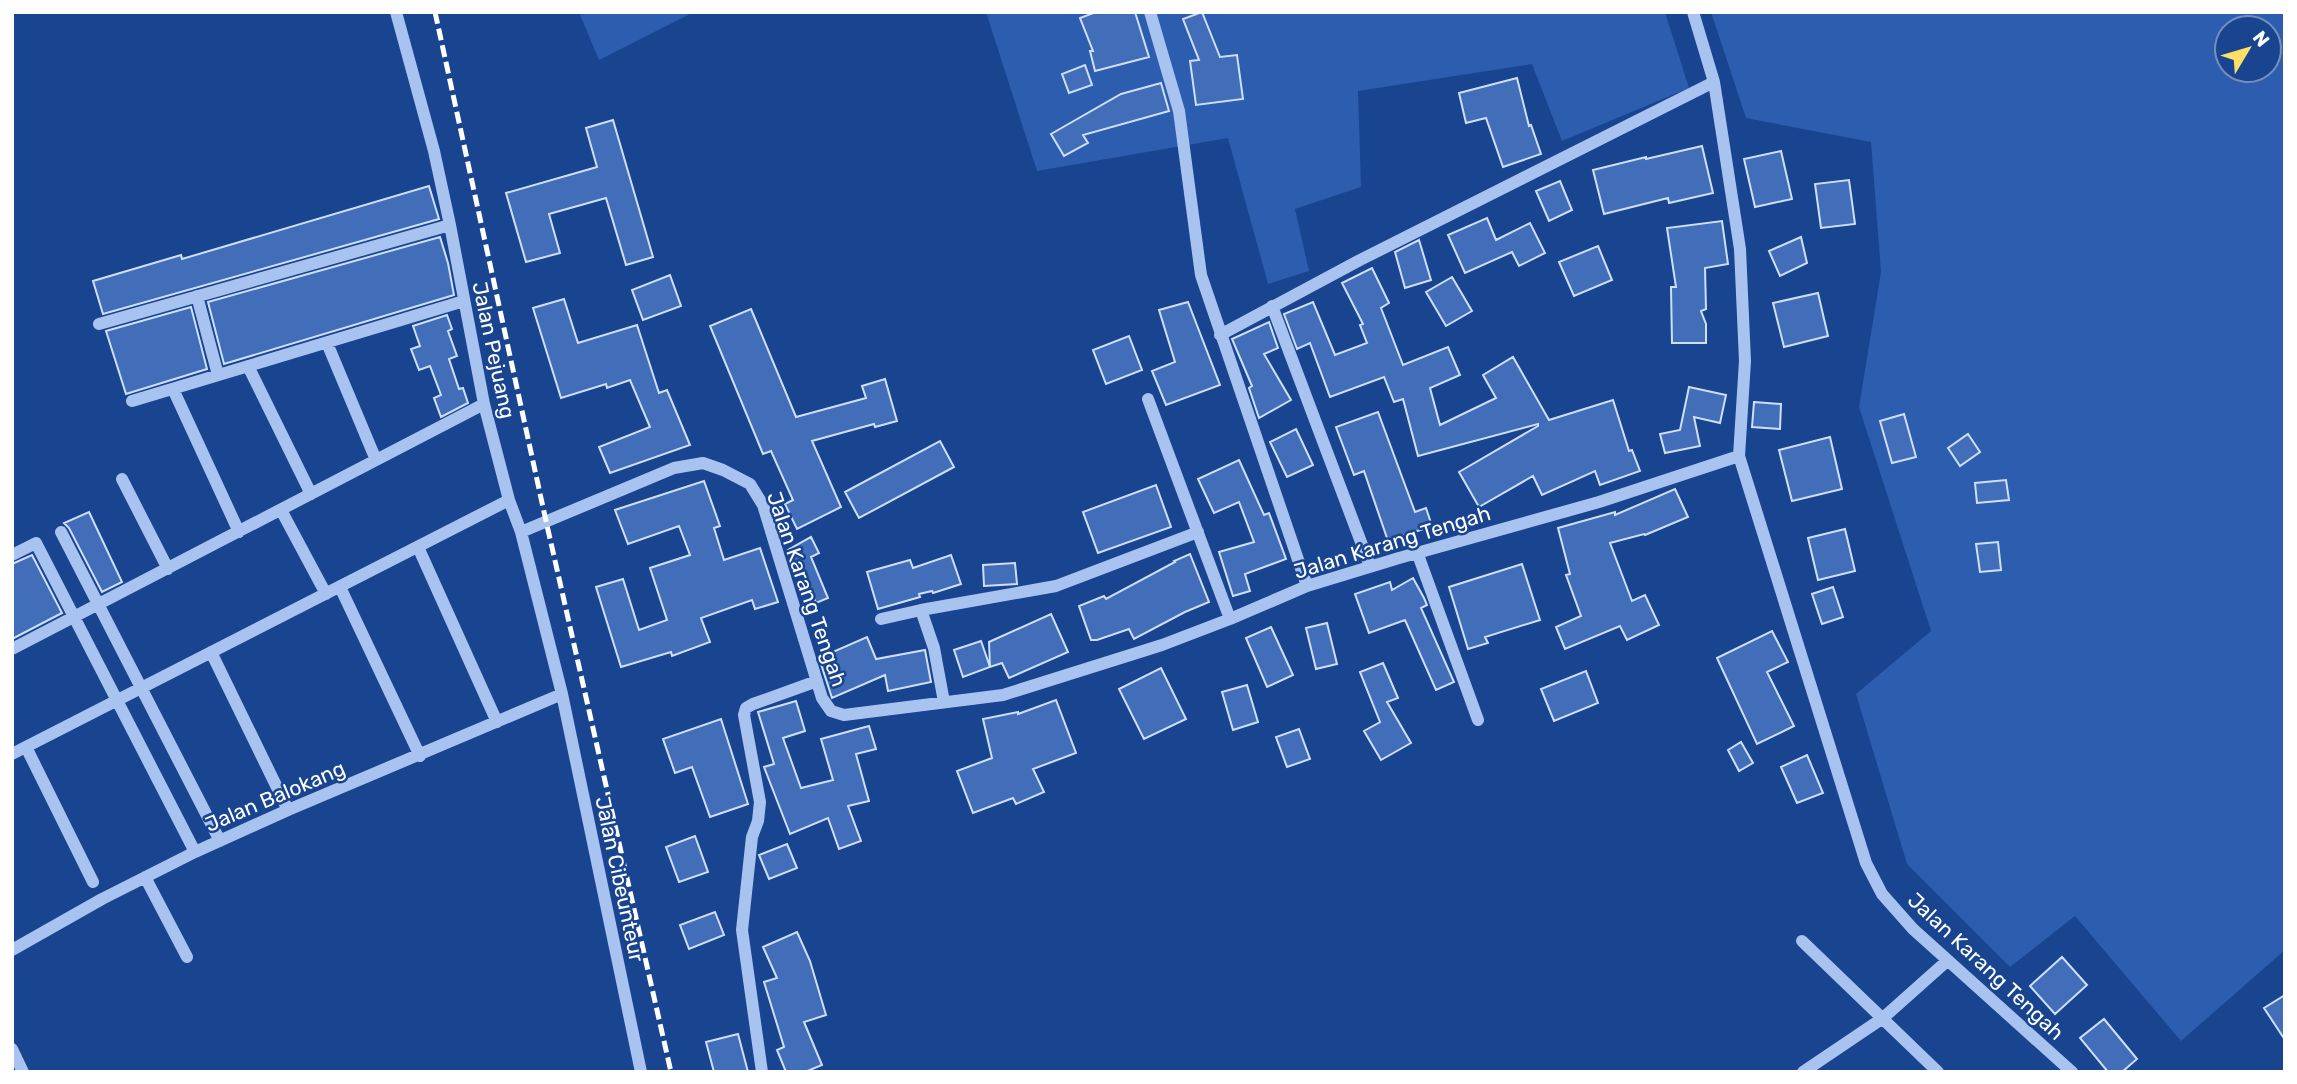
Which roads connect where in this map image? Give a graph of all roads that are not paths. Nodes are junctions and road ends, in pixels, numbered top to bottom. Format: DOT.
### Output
graph roads {
  1 [pos="396,12"];
  2 [pos="1150,12"];
  3 [pos="1693,12"];
  4 [pos="1714,82"];
  5 [pos="450,225"];
  6 [pos="197,296"];
  7 [pos="464,301"];
  8 [pos="1272,306"];
  9 [pos="99,324"];
  10 [pos="1220,335"];
  11 [pos="327,342"];
  12 [pos="248,366"];
  13 [pos="218,375"];
  14 [pos="173,389"];
  15 [pos="1148,399"];
  16 [pos="132,401"];
  17 [pos="484,404"];
  18 [pos="1739,456"];
  19 [pos="376,460"];
  20 [pos="122,480"];
  21 [pos="311,494"];
  22 [pos="509,500"];
  23 [pos="281,510"];
  24 [pos="61,532"];
  25 [pos="239,532"];
  26 [pos="521,532"];
  27 [pos="1198,533"];
  28 [pos="418,547"];
  29 [pos="1418,552"];
  30 [pos="12,555"];
  31 [pos="1370,566"];
  32 [pos="167,569"];
  33 [pos="340,586"];
  34 [pos="1307,586"];
  35 [pos="327,594"];
  36 [pos="98,605"];
  37 [pos="921,610"];
  38 [pos="74,617"];
  39 [pos="881,619"];
  40 [pos="1230,619"];
  41 [pos="12,649"];
  42 [pos="211,652"];
  43 [pos="817,681"];
  44 [pos="141,688"];
  45 [pos="562,694"];
  46 [pos="117,701"];
  47 [pos="944,702"];
  48 [pos="1478,719"];
  49 [pos="497,722"];
  50 [pos="26,747"];
  51 [pos="12,754"];
  52 [pos="420,756"];
  53 [pos="288,810"];
  54 [pos="220,841"];
  55 [pos="195,852"];
  56 [pos="145,877"];
  57 [pos="93,882"];
  58 [pos="1801,941"];
  59 [pos="12,950"];
  60 [pos="187,957"];
  61 [pos="1947,961"];
  62 [pos="1883,1018"];
  63 [pos="12,1049"];
  64 [pos="1934,1071"];
  65 [pos="23,1072"];
  66 [pos="641,1072"];
  67 [pos="762,1072"];
  68 [pos="1803,1072"];
  69 [pos="2072,1072"];
  1 -- 5 [label="street, Jalan Pejuang"];
  2 -- 10 [label="street"];
  3 -- 4 [label="street"];
  4 -- 8 [label="street"];
  4 -- 18 [label="street"];
  5 -- 6 [label="street"];
  5 -- 7 [label="street, Jalan Pejuang"];
  6 -- 9 [label="street"];
  6 -- 13 [label="street"];
  7 -- 11 [label="street"];
  7 -- 17 [label="street, Jalan Pejuang"];
  8 -- 10 [label="street"];
  8 -- 31 [label="street"];
  10 -- 34 [label="street"];
  11 -- 12 [label="street"];
  11 -- 19 [label="street"];
  12 -- 13 [label="street"];
  12 -- 21 [label="street"];
  13 -- 14 [label="street"];
  14 -- 16 [label="street"];
  14 -- 25 [label="street"];
  15 -- 27 [label="street"];
  17 -- 19 [label="street"];
  17 -- 22 [label="street, Jalan Pejuang"];
  18 -- 29 [label="street, Jalan Karang Tengah"];
  18 -- 61 [label="street, Jalan Karang Tengah"];
  19 -- 21 [label="street"];
  20 -- 32 [label="street"];
  21 -- 23 [label="street"];
  22 -- 26 [label="street, Jalan Pejuang"];
  22 -- 28 [label="street"];
  23 -- 25 [label="street"];
  23 -- 35 [label="street"];
  24 -- 36 [label="street"];
  25 -- 32 [label="street"];
  26 -- 43 [label="street, Jalan Karang Tengah"];
  26 -- 45 [label="street, Jalan Pejuang"];
  27 -- 37 [label="street"];
  27 -- 40 [label="street"];
  28 -- 33 [label="street"];
  28 -- 49 [label="street"];
  29 -- 31 [label="street, Jalan Karang Tengah"];
  29 -- 48 [label="street"];
  30 -- 38 [label="street"];
  31 -- 34 [label="street, Jalan Karang Tengah"];
  32 -- 36 [label="street"];
  33 -- 35 [label="street"];
  33 -- 52 [label="street"];
  34 -- 40 [label="street, Jalan Karang Tengah"];
  35 -- 42 [label="street"];
  36 -- 38 [label="street"];
  36 -- 44 [label="street"];
  37 -- 39 [label="street"];
  37 -- 47 [label="street"];
  38 -- 41 [label="street"];
  38 -- 46 [label="street"];
  40 -- 47 [label="street, Jalan Karang Tengah"];
  42 -- 44 [label="street"];
  42 -- 53 [label="street"];
  43 -- 47 [label="street, Jalan Karang Tengah"];
  43 -- 67 [label="street"];
  44 -- 46 [label="street"];
  44 -- 54 [label="street"];
  45 -- 49 [label="street, Jalan Balokang"];
  45 -- 66 [label="street, Jalan Cibeunteur"];
  46 -- 50 [label="street"];
  46 -- 55 [label="street"];
  49 -- 52 [label="street, Jalan Balokang"];
  50 -- 51 [label="street"];
  50 -- 57 [label="street"];
  52 -- 53 [label="street, Jalan Balokang"];
  53 -- 54 [label="street, Jalan Balokang"];
  54 -- 55 [label="street, Jalan Balokang"];
  55 -- 56 [label="street, Jalan Balokang"];
  56 -- 59 [label="street, Jalan Balokang"];
  56 -- 60 [label="street"];
  58 -- 62 [label="street"];
  61 -- 62 [label="street"];
  61 -- 69 [label="street, Jalan Karang Tengah"];
  62 -- 64 [label="street"];
  62 -- 68 [label="street"];
  63 -- 65 [label="street"];
}
